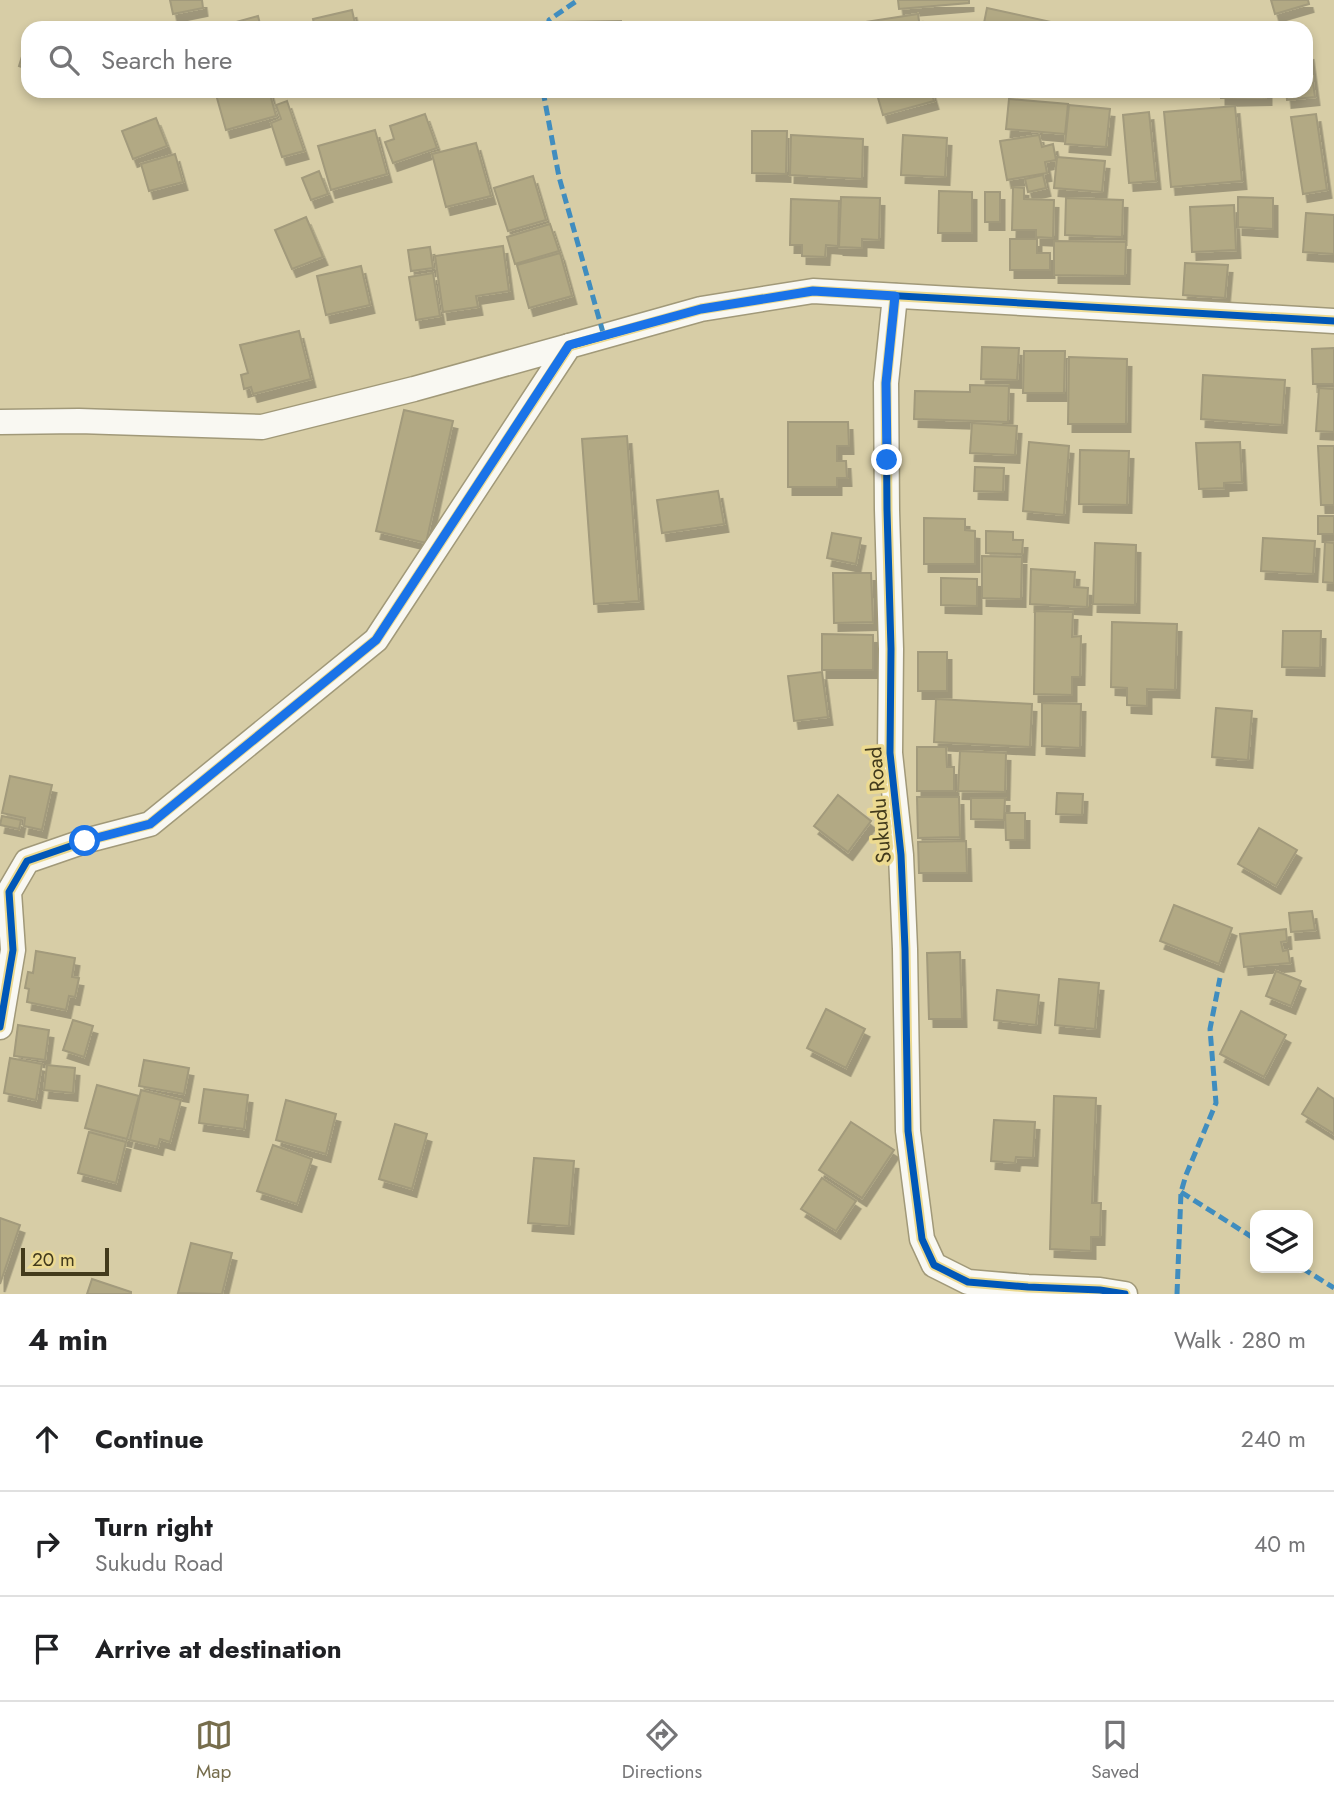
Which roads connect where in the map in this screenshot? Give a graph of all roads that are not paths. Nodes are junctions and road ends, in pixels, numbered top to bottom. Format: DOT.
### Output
graph roads {
  1 [pos="895,296"];
  2 [pos="1334,321"];
  3 [pos="569,345"];
  4 [pos="0,422"];
  5 [pos="0,1027"];
  6 [pos="1125,1294"];
  1 -- 2 [label="street"];
  1 -- 3 [label="street"];
  1 -- 6 [label="street, Sukudu Road"];
  3 -- 4 [label="street"];
  3 -- 5 [label="street"];
}
